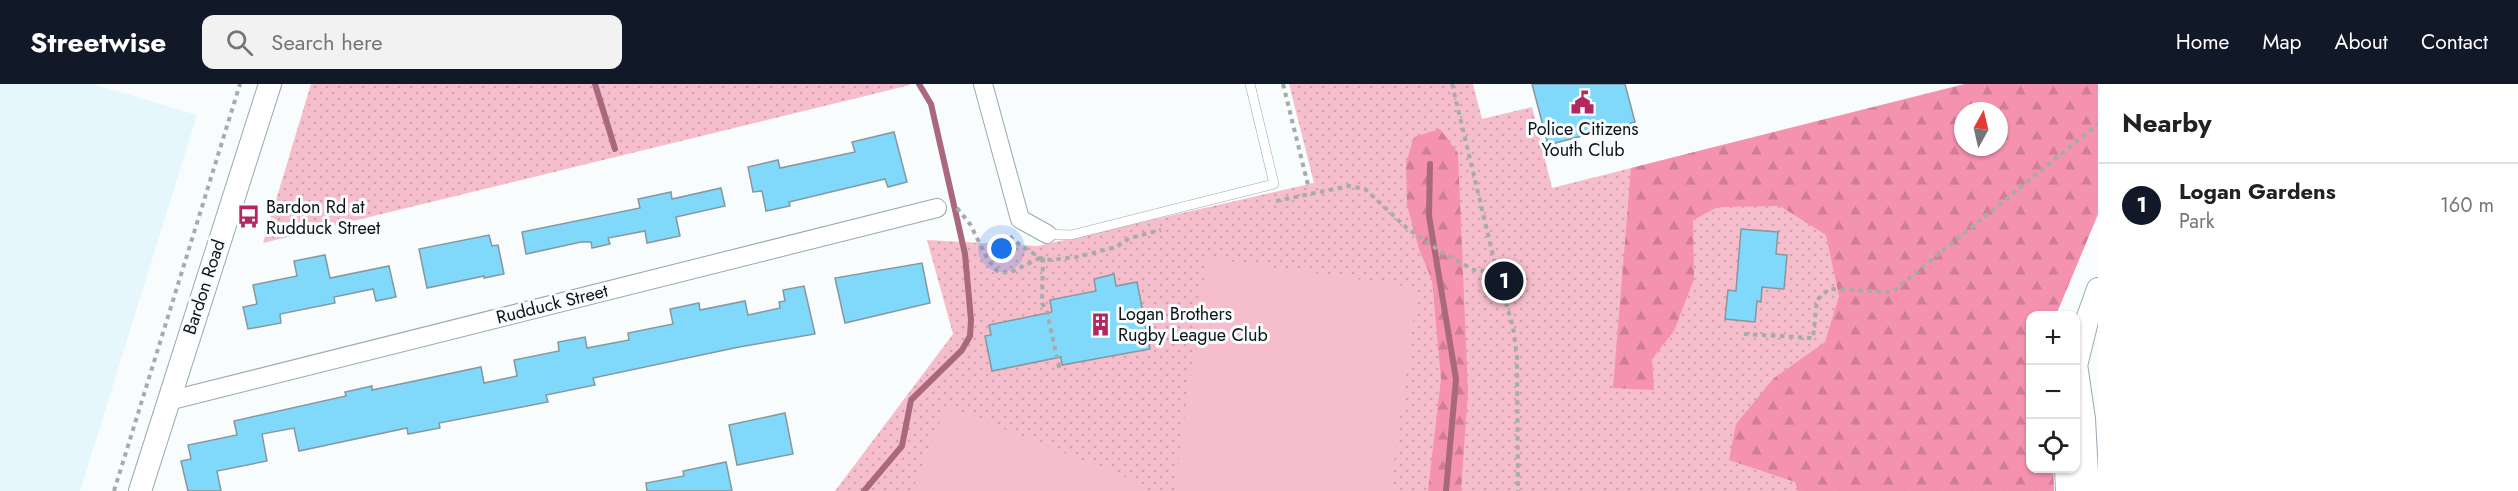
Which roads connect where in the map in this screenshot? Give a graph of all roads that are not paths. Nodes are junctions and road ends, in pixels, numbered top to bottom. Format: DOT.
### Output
graph roads {
  1 [pos="270,84"];
  2 [pos="983,84"];
  3 [pos="1250,84"];
  4 [pos="937,208"];
  5 [pos="1047,234"];
  6 [pos="2098,289"];
  7 [pos="2080,349"];
  8 [pos="2080,392"];
  9 [pos="168,401"];
  10 [pos="2066,473"];
  11 [pos="140,491"];
  12 [pos="2067,491"];
  13 [pos="2088,491"];
  1 -- 9 [label="street, Bardon Road"];
  2 -- 5 [label="street"];
  3 -- 5 [label="lane"];
  4 -- 9 [label="street, Rudduck Street"];
  6 -- 7 [label="street"];
  8 -- 13 [label="street"];
  9 -- 11 [label="street, Bardon Road"];
  10 -- 12 [label="street"];
}
